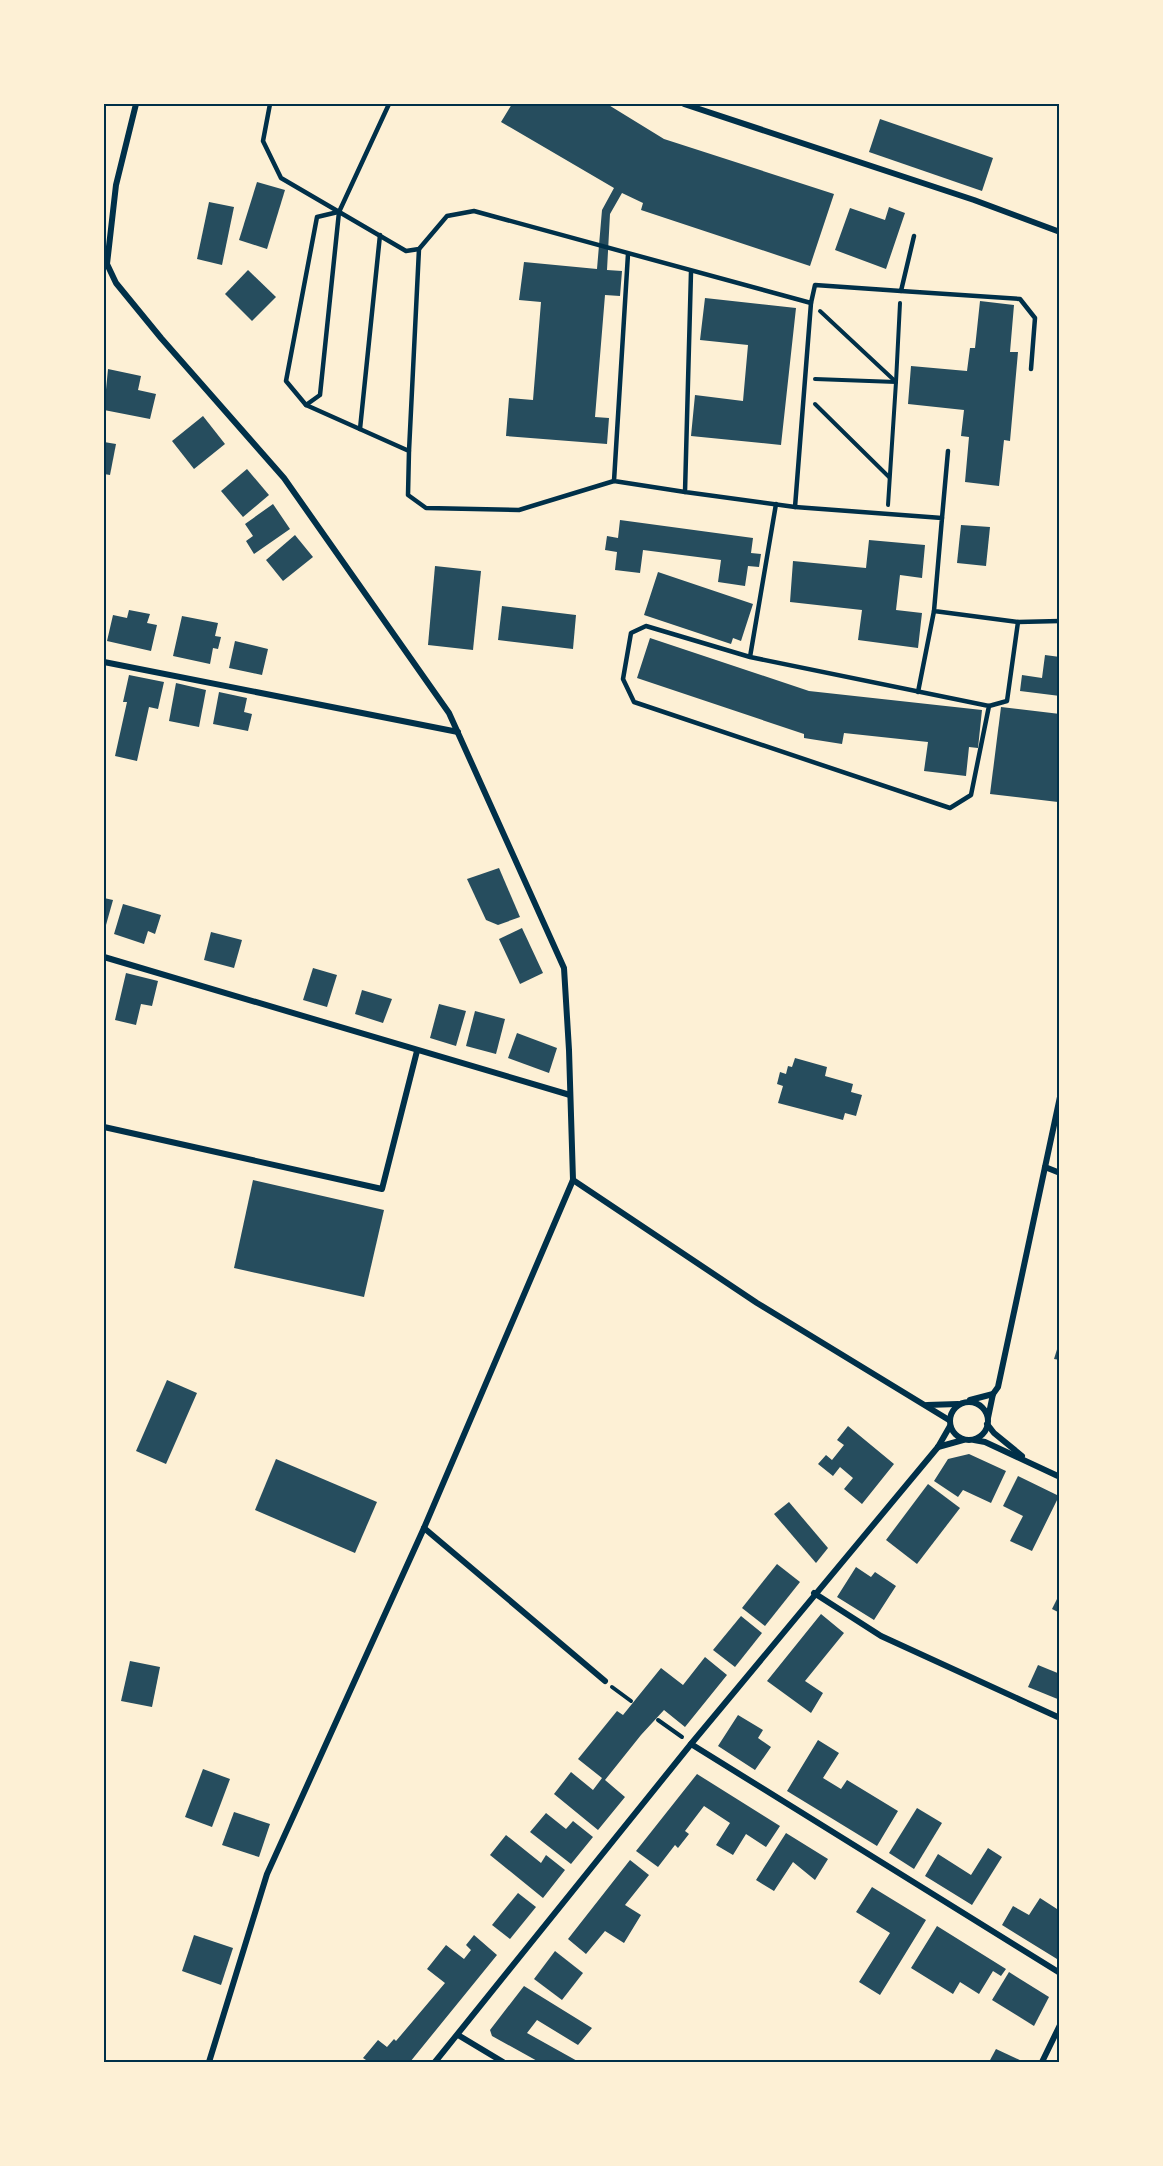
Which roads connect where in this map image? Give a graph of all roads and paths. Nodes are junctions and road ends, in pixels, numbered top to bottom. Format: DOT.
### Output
graph roads {
  1 [pos="136,104"];
  2 [pos="270,104"];
  3 [pos="389,104"];
  4 [pos="684,104"];
  5 [pos="339,212"];
  6 [pos="1059,232"];
  7 [pos="380,236"];
  8 [pos="914,236"];
  9 [pos="419,249"];
  10 [pos="628,254"];
  11 [pos="105,266"];
  12 [pos="691,272"];
  13 [pos="901,291"];
  14 [pos="811,303"];
  15 [pos="1031,369"];
  16 [pos="805,378"];
  17 [pos="896,382"];
  18 [pos="804,392"];
  19 [pos="306,405"];
  20 [pos="360,429"];
  21 [pos="409,451"];
  22 [pos="948,451"];
  23 [pos="889,477"];
  24 [pos="614,481"];
  25 [pos="686,492"];
  26 [pos="776,504"];
  27 [pos="795,507"];
  28 [pos="887,513"];
  29 [pos="942,518"];
  30 [pos="934,611"];
  31 [pos="1059,621"];
  32 [pos="1018,622"];
  33 [pos="750,657"];
  34 [pos="104,662"];
  35 [pos="918,692"];
  36 [pos="989,706"];
  37 [pos="458,732"];
  38 [pos="104,957"];
  39 [pos="417,1051"];
  40 [pos="570,1095"];
  41 [pos="1059,1097"];
  42 [pos="104,1127"];
  43 [pos="1045,1167"];
  44 [pos="1059,1173"];
  45 [pos="573,1180"];
  46 [pos="993,1394"];
  47 [pos="962,1403"];
  48 [pos="923,1405"];
  49 [pos="988,1421"];
  50 [pos="950,1423"];
  51 [pos="967,1440"];
  52 [pos="938,1447"];
  53 [pos="1029,1462"];
  54 [pos="1059,1477"];
  55 [pos="424,1528"];
  56 [pos="814,1593"];
  57 [pos="604,1681"];
  58 [pos="631,1701"];
  59 [pos="1059,1718"];
  60 [pos="658,1720"];
  61 [pos="691,1744"];
  62 [pos="1059,1973"];
  63 [pos="1059,2025"];
  64 [pos="458,2035"];
  65 [pos="208,2062"];
  66 [pos="435,2062"];
  67 [pos="503,2062"];
  68 [pos="1042,2062"];
  1 -- 11 [label="street"];
  2 -- 5 [label="lane"];
  3 -- 5 [label="lane"];
  4 -- 6 [label="street"];
  5 -- 7 [label="lane"];
  5 -- 19 [label="lane"];
  5 -- 19 [label="lane"];
  7 -- 9 [label="lane"];
  7 -- 20 [label="lane"];
  8 -- 13 [label="lane"];
  9 -- 10 [label="lane"];
  9 -- 21 [label="lane"];
  10 -- 12 [label="lane"];
  10 -- 24 [label="lane"];
  11 -- 37 [label="street"];
  12 -- 14 [label="lane"];
  12 -- 25 [label="lane"];
  13 -- 14 [label="lane"];
  13 -- 15 [label="lane"];
  13 -- 17 [label="path"];
  14 -- 16 [label="lane"];
  14 -- 17 [label="path"];
  16 -- 17 [label="path"];
  16 -- 18 [label="lane"];
  17 -- 23 [label="path"];
  18 -- 23 [label="path"];
  18 -- 27 [label="lane"];
  19 -- 20 [label="lane"];
  20 -- 21 [label="lane"];
  21 -- 24 [label="lane"];
  22 -- 29 [label="lane"];
  23 -- 28 [label="path"];
  24 -- 25 [label="lane"];
  25 -- 26 [label="lane"];
  26 -- 27 [label="lane"];
  26 -- 33 [label="lane"];
  27 -- 28 [label="lane"];
  28 -- 29 [label="lane"];
  29 -- 30 [label="lane"];
  30 -- 32 [label="lane"];
  30 -- 35 [label="lane"];
  31 -- 32 [label="lane"];
  32 -- 36 [label="lane"];
  33 -- 35 [label="lane"];
  33 -- 36 [label="lane"];
  34 -- 37 [label="street"];
  35 -- 36 [label="lane"];
  37 -- 40 [label="street"];
  38 -- 39 [label="street"];
  39 -- 40 [label="street"];
  39 -- 42 [label="street"];
  40 -- 45 [label="street"];
  41 -- 43 [label="street"];
  43 -- 44 [label="street"];
  43 -- 46 [label="street"];
  45 -- 48 [label="street"];
  45 -- 55 [label="street"];
  46 -- 47 [label="street"];
  46 -- 49 [label="street"];
  47 -- 48 [label="street"];
  47 -- 49 [label="street"];
  47 -- 50 [label="street"];
  48 -- 50 [label="street"];
  49 -- 51 [label="street"];
  49 -- 53 [label="street"];
  50 -- 51 [label="street"];
  50 -- 52 [label="street"];
  51 -- 52 [label="street"];
  51 -- 53 [label="street"];
  52 -- 56 [label="street"];
  53 -- 54 [label="street"];
  55 -- 57 [label="street"];
  55 -- 65 [label="street"];
  56 -- 59 [label="street"];
  56 -- 61 [label="street"];
  57 -- 58 [label="path"];
  60 -- 61 [label="path"];
  61 -- 62 [label="street"];
  61 -- 64 [label="street"];
  63 -- 68 [label="street"];
  64 -- 66 [label="street"];
  64 -- 67 [label="street"];
}
